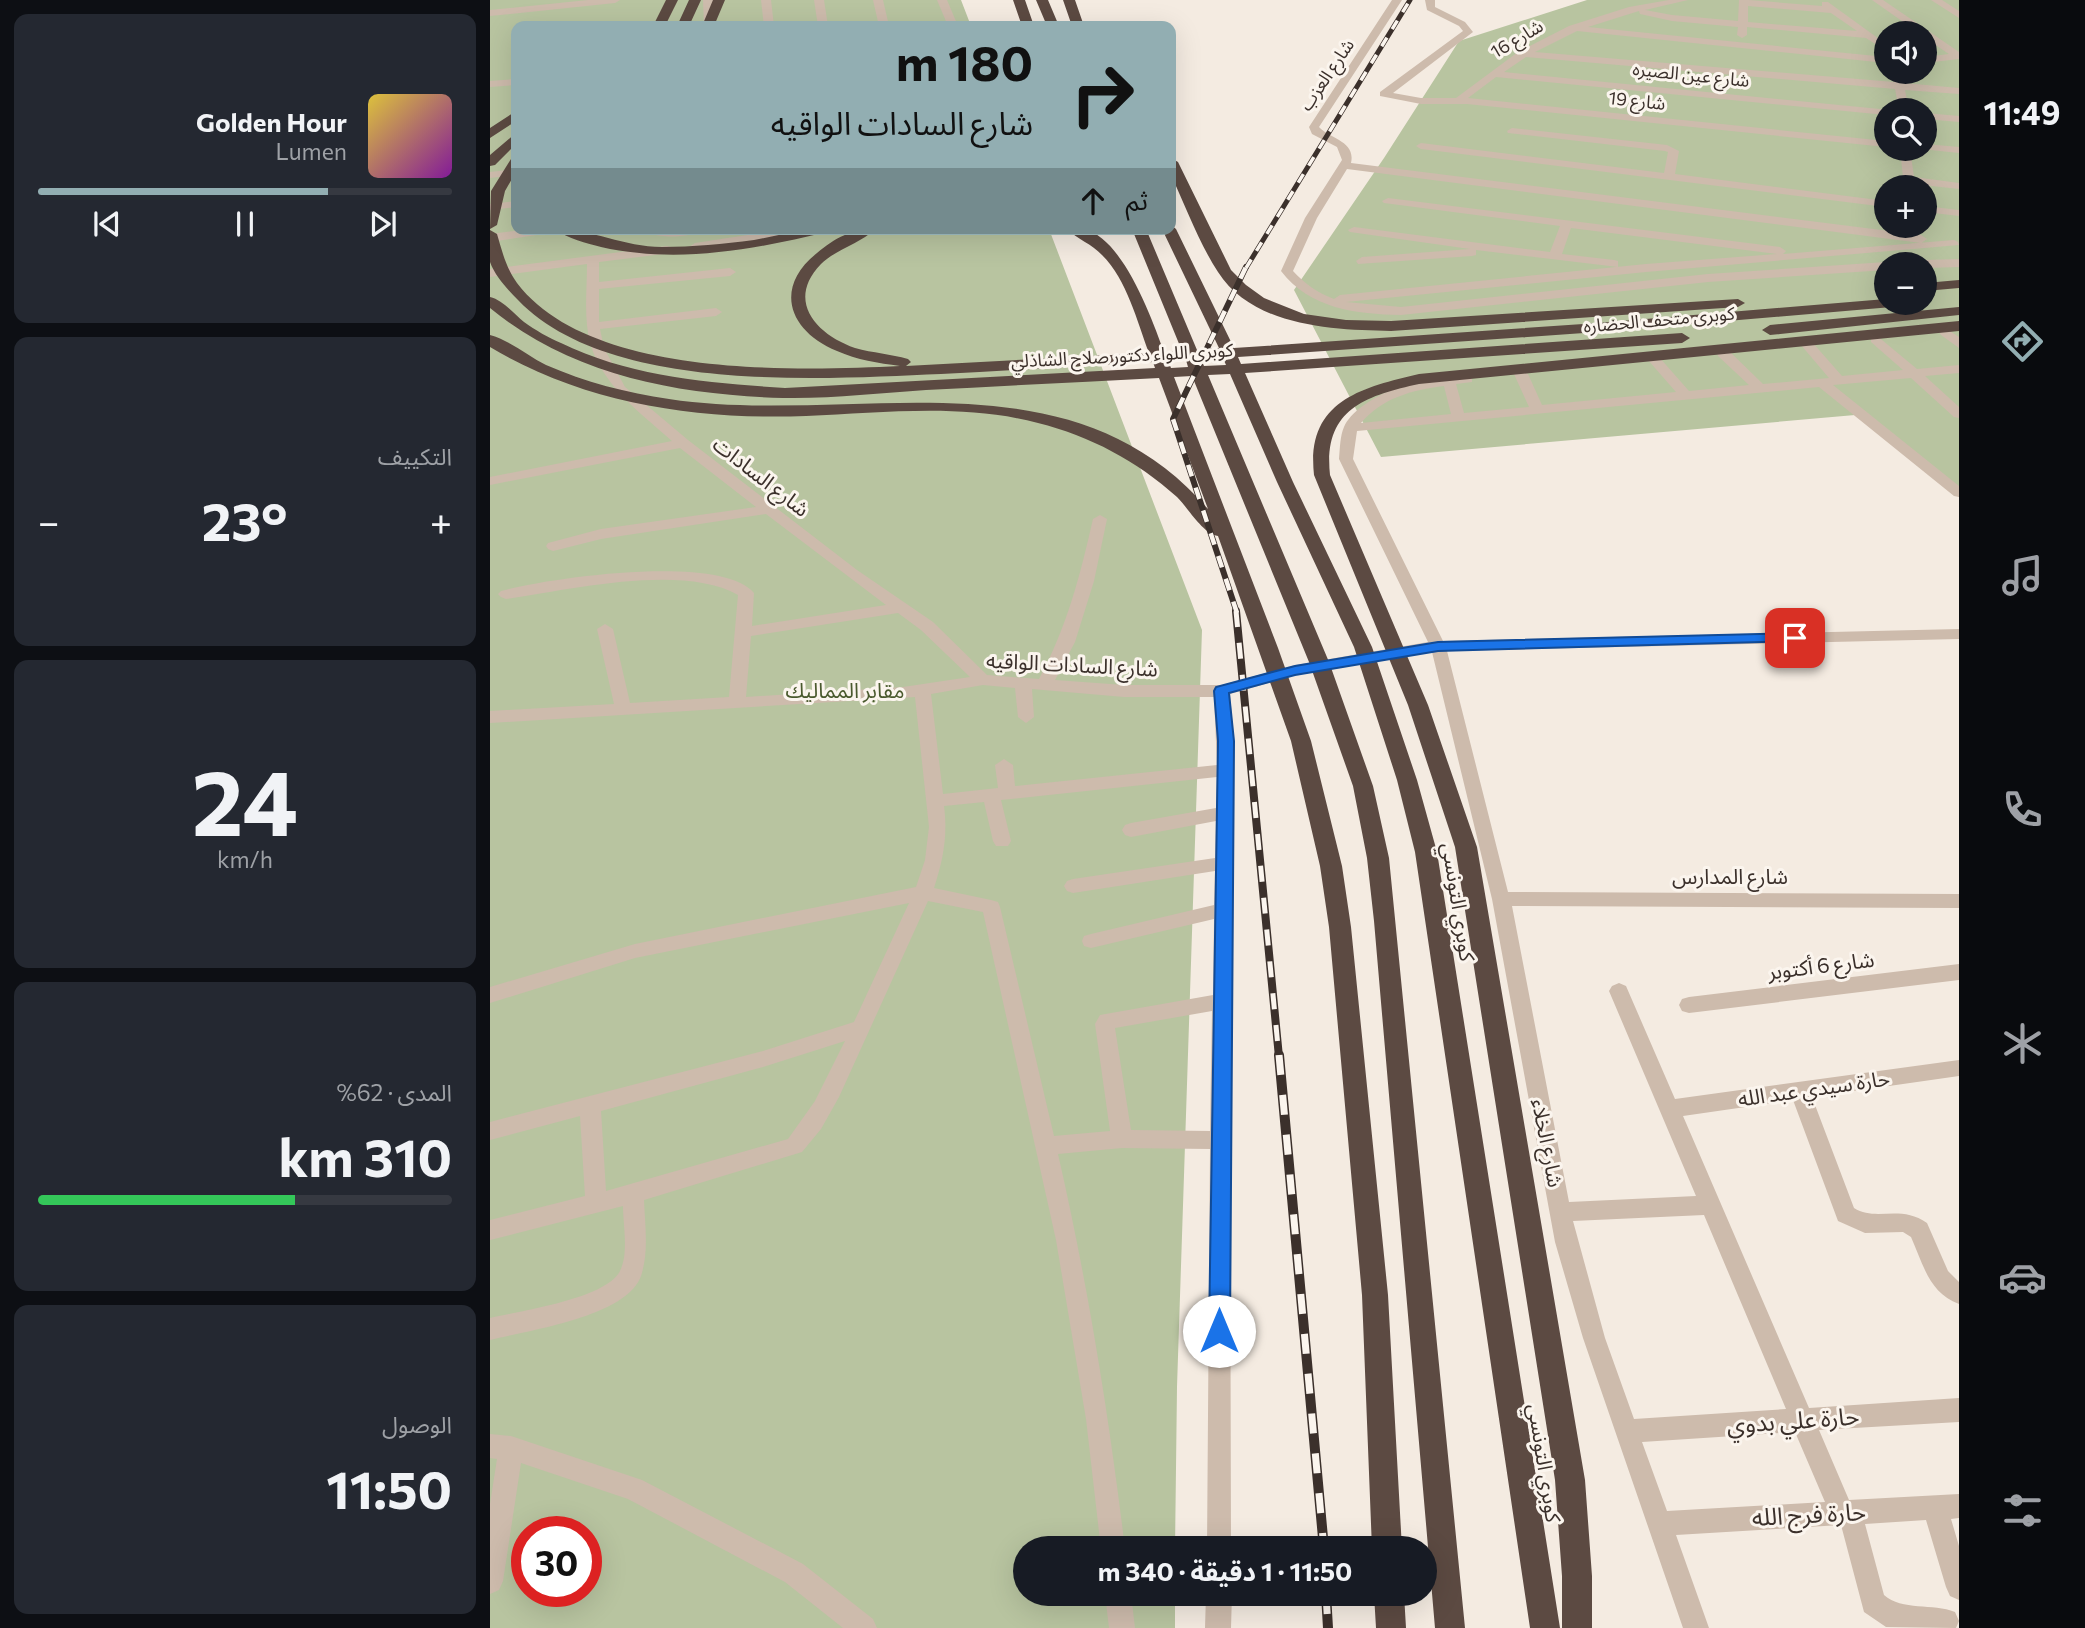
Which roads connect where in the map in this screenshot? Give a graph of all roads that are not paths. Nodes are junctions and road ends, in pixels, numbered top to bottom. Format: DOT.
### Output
graph roads {
  1 [pos="615,0"];
  2 [pos="672,0"];
  3 [pos="695,0"];
  4 [pos="708,0"];
  5 [pos="719,0"];
  6 [pos="766,0"];
  7 [pos="819,0"];
  8 [pos="878,0"];
  9 [pos="942,0"];
  10 [pos="1019,0"];
  11 [pos="1042,0"];
  12 [pos="1069,0"];
  13 [pos="1397,0"];
  14 [pos="1430,0"];
  15 [pos="1683,0"];
  16 [pos="1819,0"];
  17 [pos="1877,0"];
  18 [pos="1936,0"];
  19 [pos="568,2"];
  20 [pos="1744,2"];
  21 [pos="510,5"];
  22 [pos="1633,9"];
  23 [pos="1833,10"];
  24 [pos="490,13"];
  25 [pos="1959,15"];
  26 [pos="662,21"];
  27 [pos="685,21"];
  28 [pos="708,21"];
  29 [pos="710,21"];
  30 [pos="768,21"];
  31 [pos="822,21"];
  32 [pos="883,21"];
  33 [pos="951,21"];
  34 [pos="1026,21"];
  35 [pos="1051,21"];
  36 [pos="1076,21"];
  37 [pos="1742,24"];
  38 [pos="1572,28"];
  39 [pos="1866,34"];
  40 [pos="1874,40"];
  41 [pos="1741,47"];
  42 [pos="1521,54"];
  43 [pos="1958,56"];
  44 [pos="1874,59"];
  45 [pos="1937,59"];
  46 [pos="1740,72"];
  47 [pos="1493,74"];
  48 [pos="511,82"];
  49 [pos="1874,82"];
  50 [pos="490,84"];
  51 [pos="1899,84"];
  52 [pos="1959,91"];
  53 [pos="1739,98"];
  54 [pos="1902,98"];
  55 [pos="1458,101"];
  56 [pos="1874,111"];
  57 [pos="1937,117"];
  58 [pos="511,118"];
  59 [pos="1959,119"];
  60 [pos="1512,131"];
  61 [pos="490,134"];
  62 [pos="511,142"];
  63 [pos="1874,143"];
  64 [pos="1421,146"];
  65 [pos="1937,148"];
  66 [pos="1959,150"];
  67 [pos="490,162"];
  68 [pos="1344,164"];
  69 [pos="511,170"];
  70 [pos="1176,172"];
  71 [pos="511,173"];
  72 [pos="490,175"];
  73 [pos="1669,177"];
  74 [pos="1937,185"];
  75 [pos="1959,186"];
  76 [pos="1388,201"];
  77 [pos="1874,203"];
  78 [pos="511,205"];
  79 [pos="490,207"];
  80 [pos="1937,210"];
  81 [pos="1603,213"];
  82 [pos="1959,213"];
  83 [pos="1567,223"];
  84 [pos="490,225"];
  85 [pos="1354,230"];
  86 [pos="1874,230"];
  87 [pos="511,234"];
  88 [pos="580,235"];
  89 [pos="725,235"];
  90 [pos="767,235"];
  91 [pos="791,235"];
  92 [pos="856,235"];
  93 [pos="1085,235"];
  94 [pos="1141,235"];
  95 [pos="1172,235"];
  96 [pos="490,236"];
  97 [pos="1934,238"];
  98 [pos="726,243"];
  99 [pos="1956,244"];
  100 [pos="1507,249"];
  101 [pos="1555,256"];
  102 [pos="1818,256"];
  103 [pos="593,260"];
  104 [pos="1362,261"];
  105 [pos="1959,263"];
  106 [pos="1937,264"];
  107 [pos="1874,267"];
  108 [pos="1646,268"];
  109 [pos="730,272"];
  110 [pos="490,273"];
  111 [pos="1959,284"];
  112 [pos="593,286"];
  113 [pos="1937,286"];
  114 [pos="1874,291"];
  115 [pos="1959,296"];
  116 [pos="1937,299"];
  117 [pos="1328,300"];
  118 [pos="490,302"];
  119 [pos="1874,305"];
  120 [pos="1959,311"];
  121 [pos="716,312"];
  122 [pos="593,326"];
  123 [pos="1954,329"];
  124 [pos="1876,339"];
  125 [pos="490,340"];
  126 [pos="1959,344"];
  127 [pos="1360,345"];
  128 [pos="1807,345"];
  129 [pos="1723,353"];
  130 [pos="1654,360"];
  131 [pos="1362,362"];
  132 [pos="943,369"];
  133 [pos="1959,369"];
  134 [pos="1916,373"];
  135 [pos="1521,374"];
  136 [pos="1839,380"];
  137 [pos="1449,381"];
  138 [pos="1821,382"];
  139 [pos="1758,387"];
  140 [pos="1685,395"];
  141 [pos="1537,409"];
  142 [pos="1959,414"];
  143 [pos="1458,417"];
  144 [pos="1350,428"];
  145 [pos="683,443"];
  146 [pos="490,481"];
  147 [pos="1959,492"];
  148 [pos="769,509"];
  149 [pos="1100,519"];
  150 [pos="553,546"];
  151 [pos="1232,556"];
  152 [pos="506,594"];
  153 [pos="902,607"];
  154 [pos="605,629"];
  155 [pos="744,632"];
  156 [pos="1959,634"];
  157 [pos="1438,646"];
  158 [pos="983,680"];
  159 [pos="1023,684"];
  160 [pos="1044,685"];
  161 [pos="922,690"];
  162 [pos="1222,691"];
  163 [pos="737,701"];
  164 [pos="623,709"];
  165 [pos="1026,717"];
  166 [pos="490,718"];
  167 [pos="1004,765"];
  168 [pos="1225,769"];
  169 [pos="999,794"];
  170 [pos="936,801"];
  171 [pos="1225,813"];
  172 [pos="1131,830"];
  173 [pos="1002,841"];
  174 [pos="1224,863"];
  175 [pos="1073,886"];
  176 [pos="923,893"];
  177 [pos="1501,899"];
  178 [pos="1959,901"];
  179 [pos="1223,910"];
  180 [pos="1091,941"];
  181 [pos="1959,972"];
  182 [pos="1619,991"];
  183 [pos="490,995"];
  184 [pos="1222,1001"];
  185 [pos="1689,1006"];
  186 [pos="861,1028"];
  187 [pos="1959,1068"];
  188 [pos="1800,1092"];
  189 [pos="590,1105"];
  190 [pos="1669,1109"];
  191 [pos="490,1131"];
  192 [pos="1122,1139"];
  193 [pos="1220,1140"];
  194 [pos="1046,1146"];
  195 [pos="633,1194"];
  196 [pos="596,1203"];
  197 [pos="1711,1205"];
  198 [pos="1560,1212"];
  199 [pos="490,1230"];
  200 [pos="1959,1294"];
  201 [pos="490,1329"];
  202 [pos="1959,1410"];
  203 [pos="1804,1420"];
  204 [pos="1627,1431"];
  205 [pos="501,1447"];
  206 [pos="1947,1507"];
  207 [pos="1846,1513"];
  208 [pos="1660,1524"];
  209 [pos="1111,1536"];
  210 [pos="1219,1536"];
  211 [pos="1386,1536"];
  212 [pos="490,1581"];
  213 [pos="1959,1587"];
  214 [pos="1119,1606"];
  215 [pos="1219,1606"];
  216 [pos="1390,1606"];
  217 [pos="1946,1621"];
  218 [pos="864,1628"];
  219 [pos="1122,1628"];
  220 [pos="1219,1628"];
  221 [pos="1391,1628"];
  222 [pos="1450,1628"];
  223 [pos="1545,1628"];
  224 [pos="1577,1628"];
  225 [pos="1696,1628"];
  1 -- 19 [label="street"];
  2 -- 26 [label="highway"];
  3 -- 27 [label="highway"];
  4 -- 28 [label="street"];
  5 -- 29 [label="highway"];
  6 -- 30 [label="street"];
  7 -- 31 [label="street"];
  8 -- 32 [label="street"];
  9 -- 33 [label="street"];
  10 -- 34 [label="highway"];
  11 -- 35 [label="highway"];
  12 -- 36 [label="highway"];
  13 -- 68 [label="street, شارع العزب"];
  14 -- 55 [label="street, شارع 19"];
  15 -- 22 [label="street, شارع 16"];
  16 -- 23 [label="street"];
  17 -- 43 [label="street"];
  18 -- 25 [label="street"];
  19 -- 21 [label="street"];
  20 -- 23 [label="street"];
  20 -- 37 [label="street"];
  21 -- 24 [label="street"];
  22 -- 37 [label="street"];
  22 -- 38 [label="street, شارع 16"];
  23 -- 39 [label="street"];
  37 -- 39 [label="street"];
  37 -- 41 [label="street"];
  38 -- 41 [label="street"];
  38 -- 42 [label="street, شارع 16"];
  39 -- 40 [label="street"];
  41 -- 44 [label="street"];
  41 -- 46 [label="street"];
  42 -- 46 [label="street"];
  42 -- 47 [label="street, شارع 16"];
  43 -- 45 [label="street"];
  46 -- 49 [label="street"];
  46 -- 53 [label="street"];
  47 -- 53 [label="street, شارع عين الصيره"];
  47 -- 55 [label="street, شارع 16"];
  48 -- 50 [label="street"];
  51 -- 52 [label="street"];
  51 -- 54 [label="street"];
  53 -- 56 [label="street, شارع عين الصيره"];
  55 -- 63 [label="street, شارع 19"];
  57 -- 59 [label="street"];
  58 -- 61 [label="highway"];
  60 -- 73 [label="street"];
  62 -- 67 [label="highway"];
  64 -- 73 [label="street"];
  65 -- 66 [label="street"];
  68 -- 81 [label="street"];
  68 -- 117 [label="street"];
  69 -- 84 [label="highway"];
  70 -- 114 [label="highway"];
  71 -- 72 [label="street"];
  73 -- 77 [label="street"];
  74 -- 75 [label="street"];
  76 -- 83 [label="street"];
  78 -- 79 [label="street"];
  80 -- 82 [label="street"];
  81 -- 83 [label="street"];
  81 -- 86 [label="street"];
  81 -- 102 [label="street"];
  83 -- 101 [label="street"];
  85 -- 100 [label="street"];
  87 -- 96 [label="street"];
  88 -- 91 [label="highway"];
  89 -- 98 [label="street"];
  90 -- 98 [label="street"];
  92 -- 132 [label="highway"];
  93 -- 151 [label="highway"];
  94 -- 222 [label="highway"];
  95 -- 223 [label="highway, كوبري التونسي"];
  96 -- 132 [label="highway"];
  97 -- 99 [label="street"];
  98 -- 103 [label="street"];
  99 -- 102 [label="street"];
  100 -- 101 [label="street"];
  100 -- 104 [label="street"];
  101 -- 108 [label="street"];
  102 -- 108 [label="street"];
  103 -- 110 [label="street"];
  103 -- 112 [label="street, شارع السادات"];
  105 -- 106 [label="street"];
  107 -- 117 [label="street"];
  108 -- 117 [label="street"];
  109 -- 112 [label="street"];
  111 -- 113 [label="highway"];
  112 -- 122 [label="street, شارع السادات"];
  115 -- 116 [label="highway"];
  118 -- 131 [label="highway, كوبرى اللواء دكتور صلاح الشاذلي"];
  119 -- 127 [label="highway, كوبرى متحف الحضاره"];
  120 -- 131 [label="highway, كوبرى متحف الحضاره"];
  121 -- 122 [label="street"];
  122 -- 145 [label="street, شارع السادات"];
  123 -- 124 [label="street"];
  123 -- 126 [label="street"];
  123 -- 224 [label="highway"];
  124 -- 128 [label="street"];
  124 -- 134 [label="street"];
  125 -- 151 [label="highway"];
  127 -- 132 [label="highway, كوبرى اللواء دكتور صلاح الشاذلي"];
  128 -- 129 [label="street"];
  128 -- 136 [label="street"];
  129 -- 130 [label="street"];
  129 -- 139 [label="street"];
  130 -- 135 [label="street"];
  130 -- 140 [label="street"];
  133 -- 134 [label="street"];
  134 -- 136 [label="street"];
  134 -- 142 [label="street"];
  135 -- 137 [label="street"];
  135 -- 141 [label="street"];
  136 -- 138 [label="street"];
  137 -- 143 [label="street"];
  137 -- 144 [label="street"];
  138 -- 139 [label="street"];
  138 -- 147 [label="street"];
  139 -- 140 [label="street"];
  140 -- 141 [label="street"];
  141 -- 143 [label="street"];
  143 -- 144 [label="street"];
  144 -- 157 [label="street, شارع الخلاء"];
  145 -- 146 [label="street"];
  145 -- 148 [label="street, شارع السادات"];
  148 -- 150 [label="street"];
  148 -- 153 [label="street, شارع السادات"];
  149 -- 160 [label="street"];
  151 -- 211 [label="highway"];
  152 -- 155 [label="street"];
  153 -- 155 [label="street"];
  153 -- 158 [label="street, شارع السادات"];
  154 -- 164 [label="street"];
  155 -- 163 [label="street"];
  156 -- 157 [label="street, شارع السادات الواقيه"];
  157 -- 162 [label="street, شارع السادات الواقيه"];
  157 -- 177 [label="street, شارع الخلاء"];
  158 -- 159 [label="street, شارع السادات الواقيه"];
  158 -- 161 [label="street, شارع السادات الواقيه"];
  159 -- 160 [label="street, شارع السادات الواقيه"];
  159 -- 165 [label="street"];
  160 -- 162 [label="street, شارع السادات الواقيه"];
  161 -- 163 [label="street, شارع السادات الواقيه"];
  161 -- 170 [label="street"];
  162 -- 168 [label="street"];
  163 -- 164 [label="street, شارع السادات الواقيه"];
  164 -- 166 [label="street, شارع السادات الواقيه"];
  167 -- 169 [label="street"];
  168 -- 169 [label="street"];
  168 -- 171 [label="street"];
  169 -- 170 [label="street"];
  169 -- 173 [label="street"];
  170 -- 176 [label="street"];
  171 -- 172 [label="street"];
  171 -- 174 [label="street"];
  174 -- 175 [label="street"];
  174 -- 179 [label="street"];
  176 -- 183 [label="street"];
  176 -- 186 [label="street"];
  176 -- 194 [label="street"];
  177 -- 178 [label="street, شارع المدارس"];
  177 -- 198 [label="street, شارع الخلاء"];
  179 -- 180 [label="street"];
  179 -- 184 [label="street"];
  181 -- 185 [label="street, شارع 6 أكتوبر"];
  182 -- 190 [label="street"];
  184 -- 192 [label="street"];
  184 -- 193 [label="street"];
  186 -- 189 [label="street"];
  186 -- 195 [label="street"];
  187 -- 188 [label="street, حارة سيدي عبد الله"];
  188 -- 190 [label="street, حارة سيدي عبد الله"];
  188 -- 200 [label="street"];
  189 -- 191 [label="street"];
  189 -- 196 [label="street"];
  190 -- 197 [label="street"];
  192 -- 193 [label="street"];
  192 -- 194 [label="street"];
  193 -- 210 [label="street"];
  194 -- 209 [label="street"];
  195 -- 196 [label="street"];
  195 -- 201 [label="street"];
  196 -- 199 [label="street"];
  197 -- 198 [label="street"];
  197 -- 203 [label="street"];
  198 -- 204 [label="street, شارع الخلاء"];
  202 -- 203 [label="street, حارة علي بدوي"];
  203 -- 204 [label="street, حارة علي بدوي"];
  203 -- 207 [label="street"];
  204 -- 208 [label="street, شارع الخلاء"];
  205 -- 212 [label="street"];
  205 -- 218 [label="street"];
  206 -- 207 [label="street, حارة فرج الله"];
  206 -- 213 [label="street"];
  207 -- 208 [label="street, حارة فرج الله"];
  207 -- 217 [label="street"];
  208 -- 225 [label="street, شارع الخلاء"];
  214 -- 219 [label="street"];
  215 -- 220 [label="street"];
  216 -- 221 [label="highway"];
}
